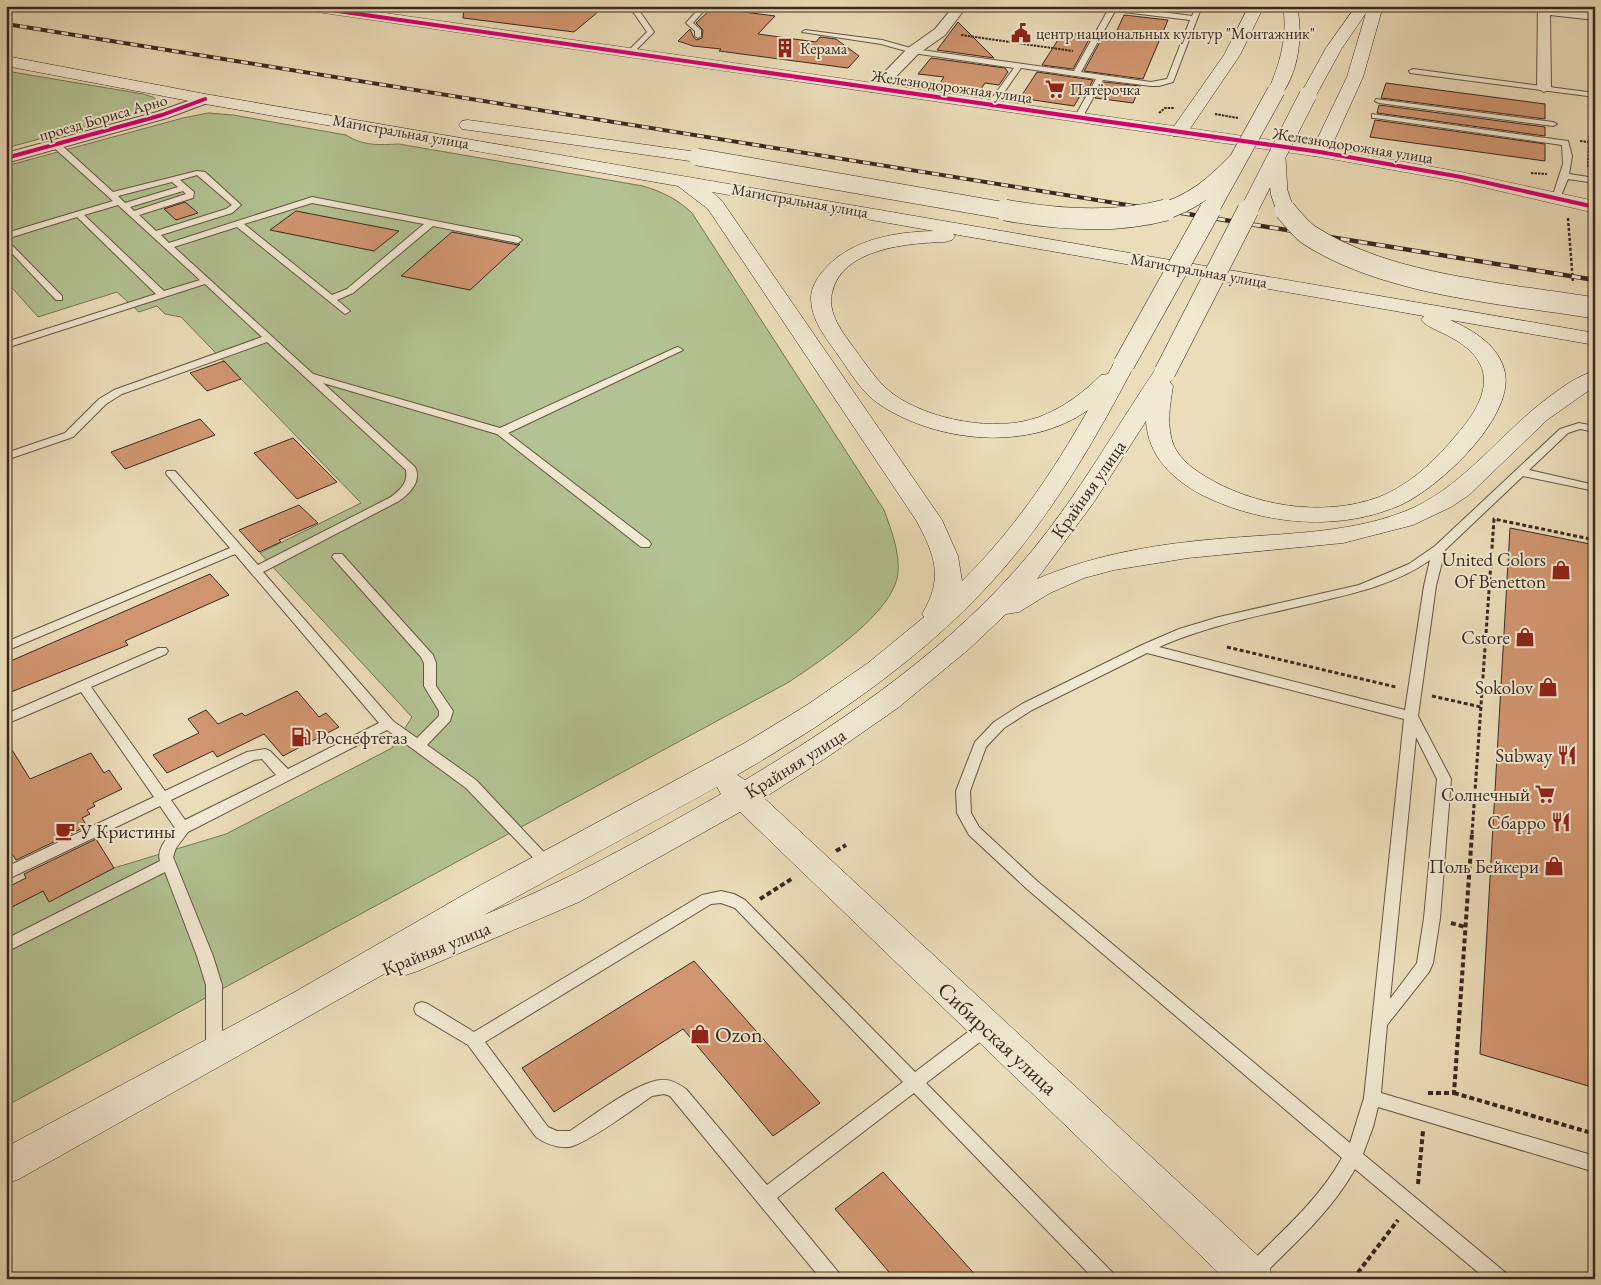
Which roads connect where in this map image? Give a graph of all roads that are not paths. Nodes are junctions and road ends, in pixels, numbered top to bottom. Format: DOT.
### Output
graph roads {
  1 [pos="303,6"];
  2 [pos="632,6"];
  3 [pos="705,6"];
  4 [pos="961,6"];
  5 [pos="1089,6"];
  6 [pos="1152,6"];
  7 [pos="1257,6"];
  8 [pos="1290,6"];
  9 [pos="1364,6"];
  10 [pos="1376,6"];
  11 [pos="334,8"];
  12 [pos="1113,8"];
  13 [pos="1544,8"];
  14 [pos="1196,12"];
  15 [pos="1595,16"];
  16 [pos="805,32"];
  17 [pos="698,36"];
  18 [pos="913,51"];
  19 [pos="630,54"];
  20 [pos="6,59"];
  21 [pos="1019,66"];
  22 [pos="1413,71"];
  23 [pos="1076,74"];
  24 [pos="1101,77"];
  25 [pos="1544,88"];
  26 [pos="876,89"];
  27 [pos="1595,95"];
  28 [pos="205,98"];
  29 [pos="1378,101"];
  30 [pos="291,103"];
  31 [pos="990,105"];
  32 [pos="1375,116"];
  33 [pos="1078,118"];
  34 [pos="417,119"];
  35 [pos="446,122"];
  36 [pos="1553,124"];
  37 [pos="1179,132"];
  38 [pos="55,144"];
  39 [pos="1320,152"];
  40 [pos="6,158"];
  41 [pos="1277,158"];
  42 [pos="1237,161"];
  43 [pos="656,175"];
  44 [pos="1565,176"];
  45 [pos="173,178"];
  46 [pos="1595,180"];
  47 [pos="184,188"];
  48 [pos="112,195"];
  49 [pos="122,204"];
  50 [pos="1562,205"];
  51 [pos="1595,207"];
  52 [pos="79,214"];
  53 [pos="133,214"];
  54 [pos="237,223"];
  55 [pos="431,223"];
  56 [pos="155,234"];
  57 [pos="6,236"];
  58 [pos="518,240"];
  59 [pos="6,242"];
  60 [pos="168,246"];
  61 [pos="1141,259"];
  62 [pos="1244,277"];
  63 [pos="206,281"];
  64 [pos="162,295"];
  65 [pos="59,298"];
  66 [pos="331,300"];
  67 [pos="1595,308"];
  68 [pos="345,311"];
  69 [pos="1595,324"];
  70 [pos="268,338"];
  71 [pos="1595,339"];
  72 [pos="6,345"];
  73 [pos="678,350"];
  74 [pos="1124,364"];
  75 [pos="1164,372"];
  76 [pos="309,376"];
  77 [pos="1595,378"];
  78 [pos="1595,429"];
  79 [pos="501,432"];
  80 [pos="6,457"];
  81 [pos="1522,472"];
  82 [pos="170,473"];
  83 [pos="1595,488"];
  84 [pos="645,544"];
  85 [pos="237,549"];
  86 [pos="1439,550"];
  87 [pos="338,557"];
  88 [pos="256,571"];
  89 [pos="917,640"];
  90 [pos="6,647"];
  91 [pos="1146,648"];
  92 [pos="162,651"];
  93 [pos="943,658"];
  94 [pos="83,685"];
  95 [pos="1411,716"];
  96 [pos="6,719"];
  97 [pos="388,724"];
  98 [pos="419,745"];
  99 [pos="286,776"];
  100 [pos="731,785"];
  101 [pos="163,798"];
  102 [pos="183,828"];
  103 [pos="167,864"];
  104 [pos="550,865"];
  105 [pos="6,874"];
  106 [pos="6,946"];
  107 [pos="308,1001"];
  108 [pos="422,1009"];
  109 [pos="1379,1024"];
  110 [pos="987,1027"];
  111 [pos="474,1040"];
  112 [pos="214,1051"];
  113 [pos="916,1082"];
  114 [pos="1372,1098"];
  115 [pos="1353,1157"];
  116 [pos="1595,1164"];
  117 [pos="6,1166"];
  118 [pos="764,1196"];
  119 [pos="1252,1277"];
  120 [pos="833,1279"];
  121 [pos="1107,1279"];
  122 [pos="1500,1279"];
  1 -- 11 [label="main road, Железнодорожная улица"];
  2 -- 19 [label="lane"];
  3 -- 17 [label="lane"];
  4 -- 18 [label="street"];
  5 -- 12 [label="lane"];
  6 -- 14 [label="lane"];
  7 -- 37 [label="main road"];
  8 -- 42 [label="main road, bridge"];
  9 -- 41 [label="main road, bridge"];
  10 -- 39 [label="main road"];
  11 -- 19 [label="main road, Железнодорожная улица"];
  12 -- 14 [label="lane"];
  12 -- 23 [label="lane"];
  13 -- 15 [label="street"];
  13 -- 25 [label="street"];
  14 -- 24 [label="lane"];
  16 -- 18 [label="lane"];
  18 -- 21 [label="lane"];
  18 -- 26 [label="street"];
  19 -- 26 [label="main road, Железнодорожная улица"];
  20 -- 28 [label="main road, Магистральная улица"];
  20 -- 30 [label="main road, Магистральная улица"];
  21 -- 23 [label="lane"];
  21 -- 31 [label="lane"];
  22 -- 25 [label="lane"];
  23 -- 24 [label="lane"];
  24 -- 33 [label="lane"];
  25 -- 27 [label="lane"];
  26 -- 31 [label="main road, Железнодорожная улица"];
  28 -- 38 [label="street, проезд Бориса Арно"];
  28 -- 43 [label="main road, Магистральная улица"];
  29 -- 36 [label="lane"];
  30 -- 34 [label="main road"];
  30 -- 69 [label="main road, Магистральная улица"];
  31 -- 33 [label="main road, Железнодорожная улица"];
  32 -- 44 [label="lane"];
  33 -- 37 [label="main road, Железнодорожная улица"];
  35 -- 42 [label="main road, bridge"];
  37 -- 39 [label="main road, Железнодорожная улица"];
  38 -- 40 [label="street, проезд Бориса Арно"];
  38 -- 48 [label="lane"];
  39 -- 50 [label="main road, Железнодорожная улица"];
  41 -- 67 [label="main road, bridge"];
  41 -- 75 [label="main road, bridge"];
  42 -- 74 [label="main road, bridge"];
  43 -- 61 [label="main road, Магистральная улица"];
  43 -- 89 [label="main road"];
  44 -- 46 [label="lane"];
  44 -- 50 [label="lane"];
  45 -- 47 [label="lane"];
  45 -- 48 [label="lane"];
  45 -- 56 [label="lane"];
  47 -- 49 [label="lane"];
  47 -- 53 [label="lane"];
  48 -- 49 [label="lane"];
  49 -- 52 [label="lane"];
  49 -- 53 [label="lane"];
  50 -- 51 [label="main road, Железнодорожная улица"];
  52 -- 57 [label="lane"];
  52 -- 64 [label="lane"];
  53 -- 56 [label="lane"];
  54 -- 55 [label="lane"];
  54 -- 60 [label="lane"];
  54 -- 66 [label="lane"];
  55 -- 58 [label="lane"];
  55 -- 66 [label="lane"];
  56 -- 60 [label="lane"];
  59 -- 65 [label="lane"];
  60 -- 63 [label="lane"];
  61 -- 62 [label="main road, Магистральная улица"];
  61 -- 74 [label="main road"];
  62 -- 71 [label="main road, Магистральная улица"];
  62 -- 75 [label="main road"];
  63 -- 64 [label="lane"];
  63 -- 70 [label="lane"];
  64 -- 72 [label="lane"];
  66 -- 68 [label="lane"];
  70 -- 76 [label="lane"];
  70 -- 80 [label="lane"];
  73 -- 79 [label="lane"];
  74 -- 89 [label="main road, Крайняя улица"];
  75 -- 93 [label="main road, Крайняя улица"];
  76 -- 79 [label="lane"];
  76 -- 88 [label="lane"];
  77 -- 93 [label="main road"];
  78 -- 81 [label="lane"];
  79 -- 84 [label="lane"];
  81 -- 83 [label="lane"];
  81 -- 86 [label="lane"];
  82 -- 85 [label="lane"];
  85 -- 88 [label="lane"];
  85 -- 90 [label="lane"];
  86 -- 91 [label="lane"];
  86 -- 95 [label="lane"];
  87 -- 98 [label="lane"];
  88 -- 97 [label="lane"];
  89 -- 100 [label="main road, Крайняя улица"];
  91 -- 95 [label="lane"];
  91 -- 115 [label="lane"];
  92 -- 94 [label="lane"];
  93 -- 100 [label="main road, Крайняя улица"];
  94 -- 96 [label="lane"];
  94 -- 101 [label="lane"];
  95 -- 109 [label="lane"];
  95 -- 109 [label="lane"];
  97 -- 98 [label="lane"];
  97 -- 99 [label="lane"];
  98 -- 104 [label="lane"];
  99 -- 101 [label="lane"];
  99 -- 102 [label="lane"];
  100 -- 104 [label="main road, Крайняя улица"];
  100 -- 107 [label="main road, Крайняя улица"];
  100 -- 110 [label="main road, Сибирская улица"];
  101 -- 102 [label="lane"];
  101 -- 105 [label="lane"];
  102 -- 103 [label="lane"];
  103 -- 106 [label="lane"];
  103 -- 112 [label="lane"];
  104 -- 107 [label="main road, Крайняя улица"];
  107 -- 112 [label="main road, Крайняя улица"];
  108 -- 111 [label="lane"];
  109 -- 114 [label="lane"];
  110 -- 113 [label="lane"];
  110 -- 119 [label="main road, Сибирская улица"];
  111 -- 113 [label="lane"];
  111 -- 118 [label="lane"];
  112 -- 117 [label="main road, Крайняя улица"];
  113 -- 118 [label="lane"];
  113 -- 121 [label="lane"];
  114 -- 115 [label="lane"];
  114 -- 116 [label="lane"];
  115 -- 119 [label="lane"];
  115 -- 122 [label="lane"];
  118 -- 120 [label="lane"];
}
